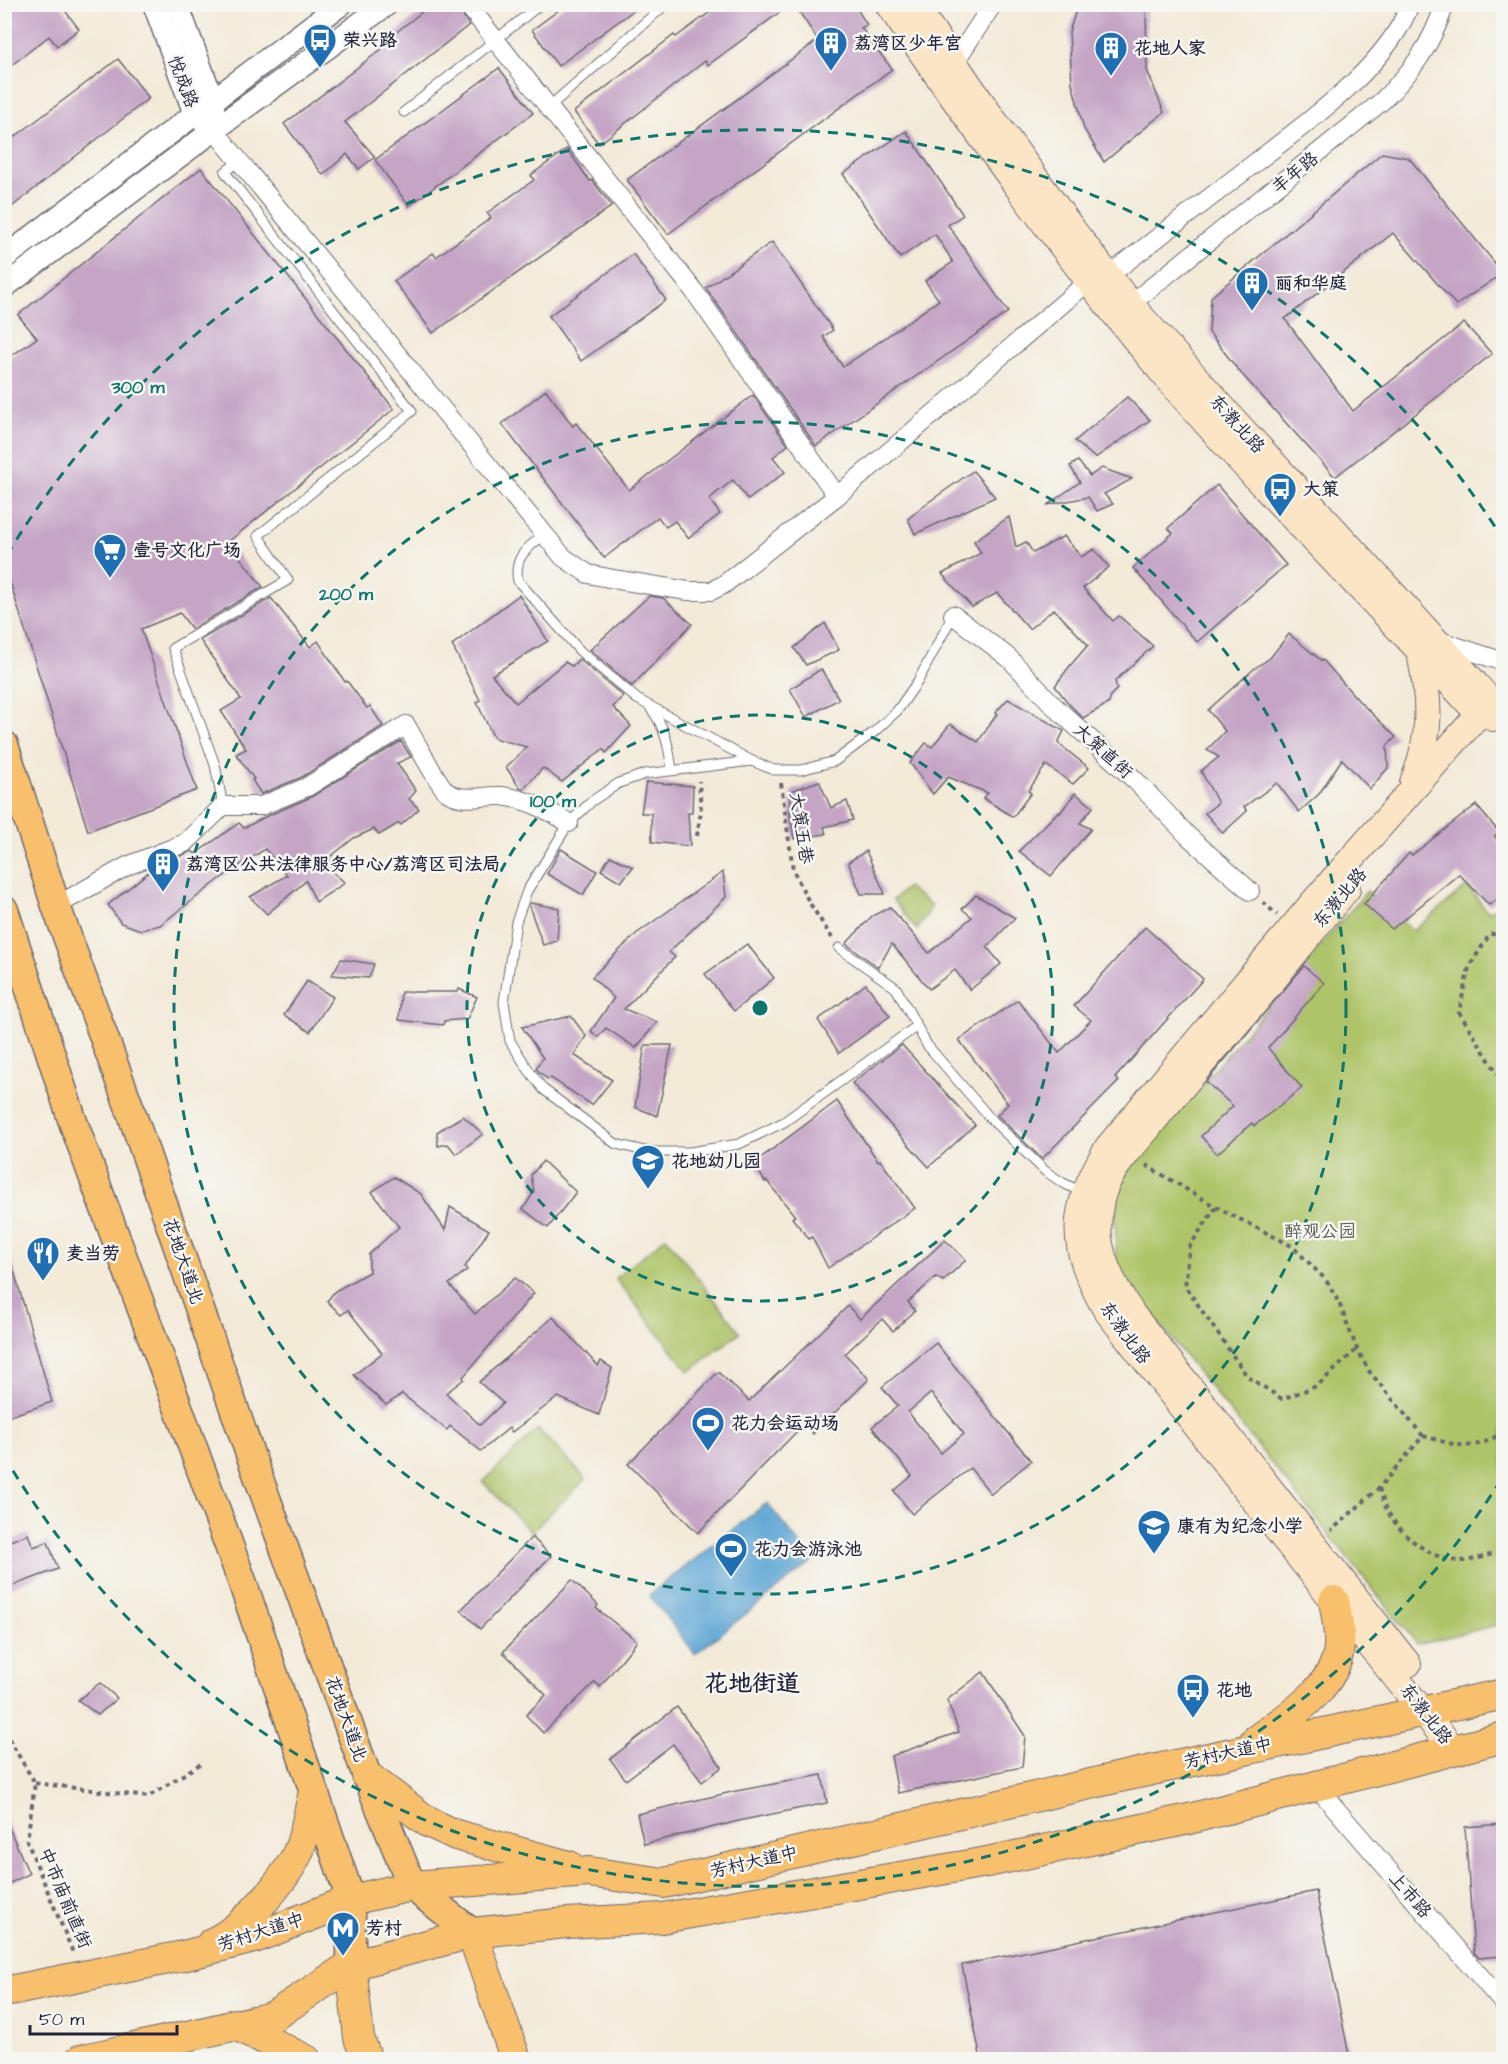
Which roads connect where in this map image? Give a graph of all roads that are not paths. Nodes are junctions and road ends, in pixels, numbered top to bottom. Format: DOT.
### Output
graph roads {
  1 [pos="153,4"];
  2 [pos="177,4"];
  3 [pos="341,4"];
  4 [pos="387,4"];
  5 [pos="467,4"];
  6 [pos="541,4"];
  7 [pos="666,4"];
  8 [pos="888,4"];
  9 [pos="914,4"];
  10 [pos="993,4"];
  11 [pos="1410,4"];
  12 [pos="1445,4"];
  13 [pos="495,40"];
  14 [pos="946,70"];
  15 [pos="204,107"];
  16 [pos="549,107"];
  17 [pos="404,112"];
  18 [pos="214,130"];
  19 [pos="239,160"];
  20 [pos="4,258"];
  21 [pos="1098,279"];
  22 [pos="4,287"];
  23 [pos="1123,310"];
  24 [pos="837,496"];
  25 [pos="545,534"];
  26 [pos="953,615"];
  27 [pos="1427,646"];
  28 [pos="1503,662"];
  29 [pos="647,705"];
  30 [pos="1492,717"];
  31 [pos="4,745"];
  32 [pos="752,761"];
  33 [pos="672,770"];
  34 [pos="1407,796"];
  35 [pos="223,806"];
  36 [pos="569,823"];
  37 [pos="1250,891"];
  38 [pos="56,906"];
  39 [pos="4,910"];
  40 [pos="839,948"];
  41 [pos="917,1026"];
  42 [pos="1084,1193"];
  43 [pos="1334,1601"];
  44 [pos="1503,1694"];
  45 [pos="1432,1709"];
  46 [pos="1499,1742"];
  47 [pos="1244,1749"];
  48 [pos="1454,1750"];
  49 [pos="367,1776"];
  50 [pos="1316,1786"];
  51 [pos="314,1792"];
  52 [pos="589,1872"];
  53 [pos="412,1886"];
  54 [pos="351,1900"];
  55 [pos="472,1933"];
  56 [pos="183,1956"];
  57 [pos="351,1965"];
  58 [pos="4,1992"];
  59 [pos="1503,2004"];
  60 [pos="234,2024"];
  61 [pos="125,2055"];
  62 [pos="80,2060"];
  63 [pos="306,2060"];
  64 [pos="367,2060"];
  65 [pos="516,2060"];
  1 -- 15 [label="street, 悦成路"];
  2 -- 15 [label="street, 悦成路"];
  3 -- 15 [label="street"];
  4 -- 18 [label="street"];
  5 -- 13 [label="street"];
  6 -- 13 [label="lane"];
  7 -- 16 [label="lane"];
  8 -- 14 [label="main road, 东漖北路"];
  9 -- 14 [label="main road, 东漖北路"];
  10 -- 14 [label="street"];
  11 -- 21 [label="street, 丰年路"];
  12 -- 23 [label="street, 丰年路"];
  13 -- 16 [label="street"];
  13 -- 17 [label="lane"];
  14 -- 21 [label="main road, 东漖北路"];
  15 -- 18 [label="street, 悦成路"];
  15 -- 20 [label="street"];
  16 -- 24 [label="street"];
  18 -- 19 [label="street, 丰年路"];
  18 -- 22 [label="street"];
  19 -- 25 [label="street, 丰年路"];
  19 -- 35 [label="lane"];
  21 -- 23 [label="main road, 东漖北路"];
  21 -- 24 [label="street, 丰年路"];
  23 -- 27 [label="main road, 东漖北路"];
  24 -- 25 [label="street, 丰年路"];
  25 -- 29 [label="lane"];
  26 -- 32 [label="lane"];
  26 -- 37 [label="street, 大策直街"];
  27 -- 28 [label="street"];
  27 -- 30 [label="main road, 东漖北路"];
  27 -- 34 [label="main road"];
  29 -- 32 [label="lane"];
  29 -- 33 [label="lane"];
  30 -- 34 [label="main road, 东漖北路"];
  30 -- 45 [label="main road, 东漖北路"];
  31 -- 38 [label="main road, 花地大道北"];
  32 -- 33 [label="lane"];
  33 -- 36 [label="lane"];
  34 -- 42 [label="main road, 东漖北路"];
  35 -- 36 [label="street"];
  35 -- 38 [label="street"];
  36 -- 41 [label="lane"];
  38 -- 49 [label="main road, 花地大道北"];
  39 -- 51 [label="main road"];
  40 -- 41 [label="lane"];
  41 -- 42 [label="lane"];
  42 -- 43 [label="main road, 东漖北路"];
  43 -- 45 [label="main road, 东漖北路"];
  43 -- 47 [label="highway"];
  44 -- 45 [label="highway, 芳村大道中"];
  45 -- 47 [label="highway, 芳村大道中"];
  45 -- 48 [label="main road, 东漖北路"];
  46 -- 48 [label="highway, 芳村大道中"];
  47 -- 52 [label="highway, 芳村大道中"];
  48 -- 50 [label="highway, 芳村大道中"];
  49 -- 52 [label="highway"];
  49 -- 53 [label="main road, 花地大道北"];
  50 -- 55 [label="highway, 芳村大道中"];
  50 -- 59 [label="street, 上市路"];
  51 -- 54 [label="main road"];
  51 -- 56 [label="highway"];
  52 -- 53 [label="highway, 芳村大道中"];
  53 -- 54 [label="highway, 芳村大道中"];
  53 -- 55 [label="main road"];
  54 -- 56 [label="highway, 芳村大道中"];
  54 -- 57 [label="main road"];
  55 -- 57 [label="highway, 芳村大道中"];
  55 -- 65 [label="highway"];
  56 -- 58 [label="highway, 芳村大道中"];
  57 -- 60 [label="highway, 芳村大道中"];
  57 -- 64 [label="highway"];
  60 -- 61 [label="highway, 芳村大道中"];
  60 -- 63 [label="highway"];
  61 -- 62 [label="highway, 芳村大道中"];
}
